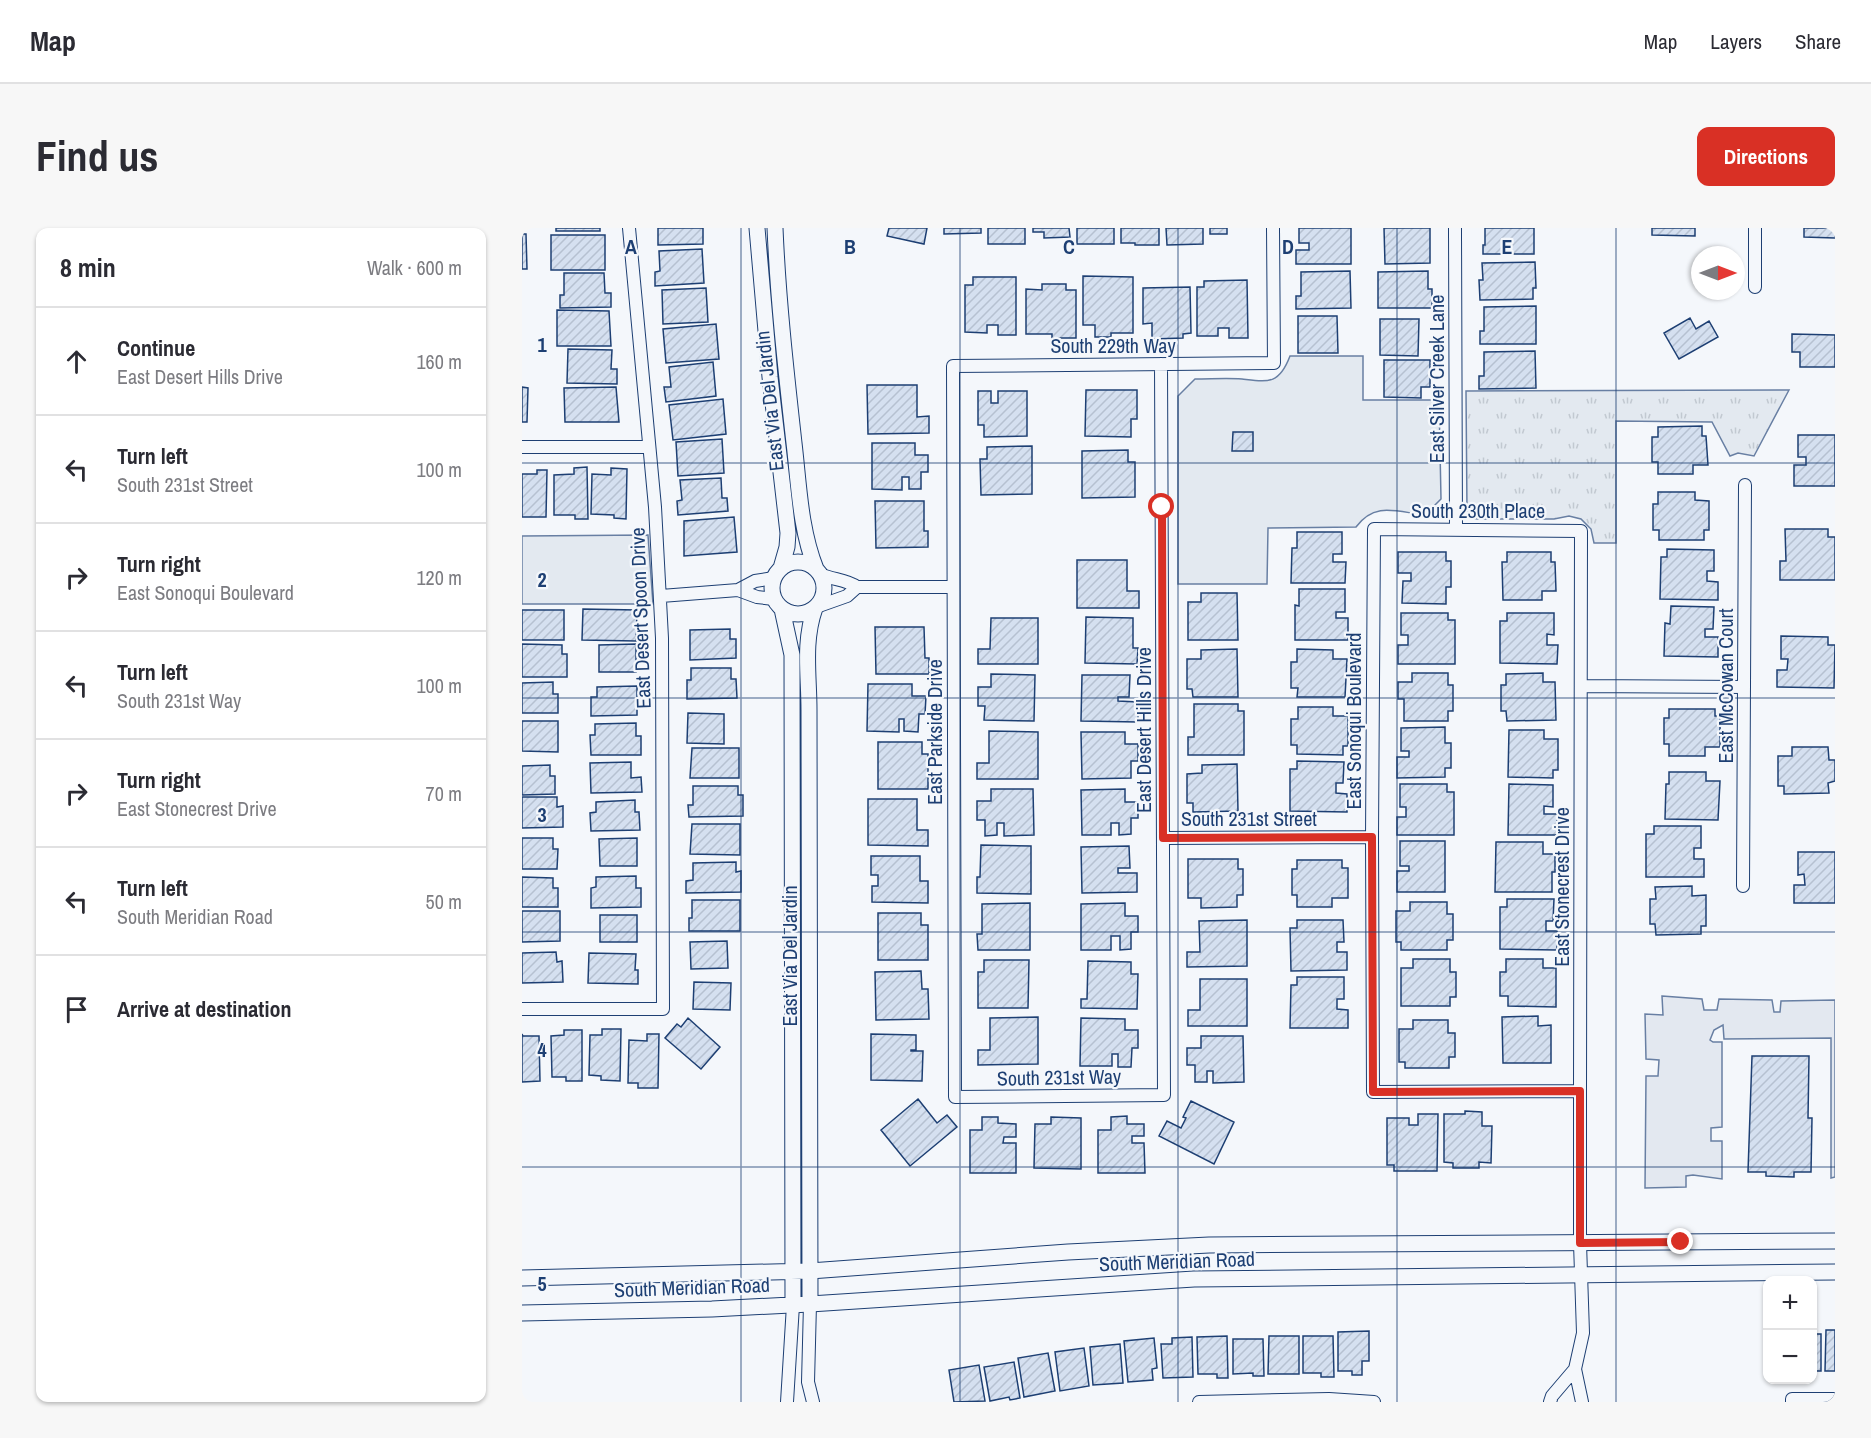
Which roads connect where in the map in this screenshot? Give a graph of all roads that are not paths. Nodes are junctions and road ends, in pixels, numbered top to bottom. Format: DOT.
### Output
graph roads {
  1 [pos="629,228"];
  2 [pos="757,228"];
  3 [pos="775,228"];
  4 [pos="1273,228"];
  5 [pos="1455,228"];
  6 [pos="1755,228"];
  7 [pos="1755,287"];
  8 [pos="1161,364"];
  9 [pos="953,366"];
  10 [pos="522,447"];
  11 [pos="648,447"];
  12 [pos="1745,485"];
  13 [pos="1374,529"];
  14 [pos="1456,529"];
  15 [pos="1581,531"];
  16 [pos="818,571"];
  17 [pos="777,573"];
  18 [pos="857,587"];
  19 [pos="953,587"];
  20 [pos="738,590"];
  21 [pos="661,596"];
  22 [pos="778,604"];
  23 [pos="815,608"];
  24 [pos="1581,686"];
  25 [pos="1744,687"];
  26 [pos="1372,837"];
  27 [pos="1163,838"];
  28 [pos="1743,886"];
  29 [pos="522,1009"];
  30 [pos="1580,1091"];
  31 [pos="1164,1095"];
  32 [pos="955,1097"];
  33 [pos="1835,1241"];
  34 [pos="1580,1243"];
  35 [pos="793,1271"];
  36 [pos="810,1271"];
  37 [pos="1835,1272"];
  38 [pos="1581,1274"];
  39 [pos="522,1278"];
  40 [pos="810,1304"];
  41 [pos="793,1305"];
  42 [pos="522,1312"];
  43 [pos="1575,1369"];
  44 [pos="1835,1399"];
  45 [pos="1792,1400"];
  46 [pos="1233,1401"];
  47 [pos="787,1402"];
  48 [pos="813,1402"];
  49 [pos="1199,1402"];
  50 [pos="1374,1402"];
  51 [pos="1550,1402"];
  52 [pos="1582,1402"];
  1 -- 11 [label="street, East Desert Spoon Drive"];
  2 -- 17 [label="street, East Via Del Jardin"];
  3 -- 16 [label="street, East Via Del Jardin"];
  4 -- 8 [label="street, South 229th Way"];
  5 -- 14 [label="street, East Silver Creek Lane"];
  6 -- 7 [label="street"];
  8 -- 9 [label="street, South 229th Way"];
  8 -- 27 [label="street, East Desert Hills Drive"];
  9 -- 19 [label="street, East Parkside Drive"];
  10 -- 11 [label="street"];
  11 -- 21 [label="street, East Desert Spoon Drive"];
  12 -- 25 [label="street, East McCowan Court"];
  13 -- 14 [label="street, South 230th Place"];
  13 -- 26 [label="street, East Sonoqui Boulevard"];
  14 -- 15 [label="street, South 230th Place"];
  15 -- 24 [label="street, East Stonecrest Drive"];
  16 -- 17 [label="street"];
  16 -- 18 [label="street"];
  16 -- 23 [label="street"];
  17 -- 20 [label="street"];
  17 -- 22 [label="street"];
  18 -- 19 [label="street"];
  18 -- 23 [label="street"];
  19 -- 32 [label="street, East Parkside Drive"];
  20 -- 21 [label="street"];
  20 -- 22 [label="street"];
  21 -- 29 [label="street, East Desert Spoon Drive"];
  22 -- 23 [label="street"];
  22 -- 35 [label="street, East Via Del Jardin"];
  23 -- 36 [label="street, East Via Del Jardin"];
  24 -- 25 [label="street"];
  24 -- 30 [label="street, East Stonecrest Drive"];
  25 -- 28 [label="street, East McCowan Court"];
  26 -- 27 [label="street, South 231st Street"];
  26 -- 30 [label="street, East Sonoqui Boulevard"];
  27 -- 31 [label="street, East Desert Hills Drive"];
  30 -- 34 [label="street, East Stonecrest Drive"];
  31 -- 32 [label="street, South 231st Way"];
  33 -- 34 [label="street, South Meridian Road"];
  34 -- 36 [label="street, South Meridian Road"];
  34 -- 38 [label="street, East Stonecrest Drive"];
  35 -- 36 [label="street, South Meridian Road"];
  35 -- 39 [label="street, South Meridian Road"];
  35 -- 41 [label="street, East Via Del Jardin"];
  36 -- 40 [label="street, East Via Del Jardin"];
  37 -- 38 [label="street, South Meridian Road"];
  38 -- 40 [label="street, South Meridian Road"];
  38 -- 43 [label="street, East Stonecrest Drive"];
  40 -- 41 [label="street, South Meridian Road"];
  40 -- 48 [label="street"];
  41 -- 42 [label="street, South Meridian Road"];
  41 -- 47 [label="street"];
  43 -- 51 [label="street"];
  43 -- 52 [label="street"];
  44 -- 45 [label="street"];
  46 -- 49 [label="street"];
  46 -- 50 [label="street"];
}
